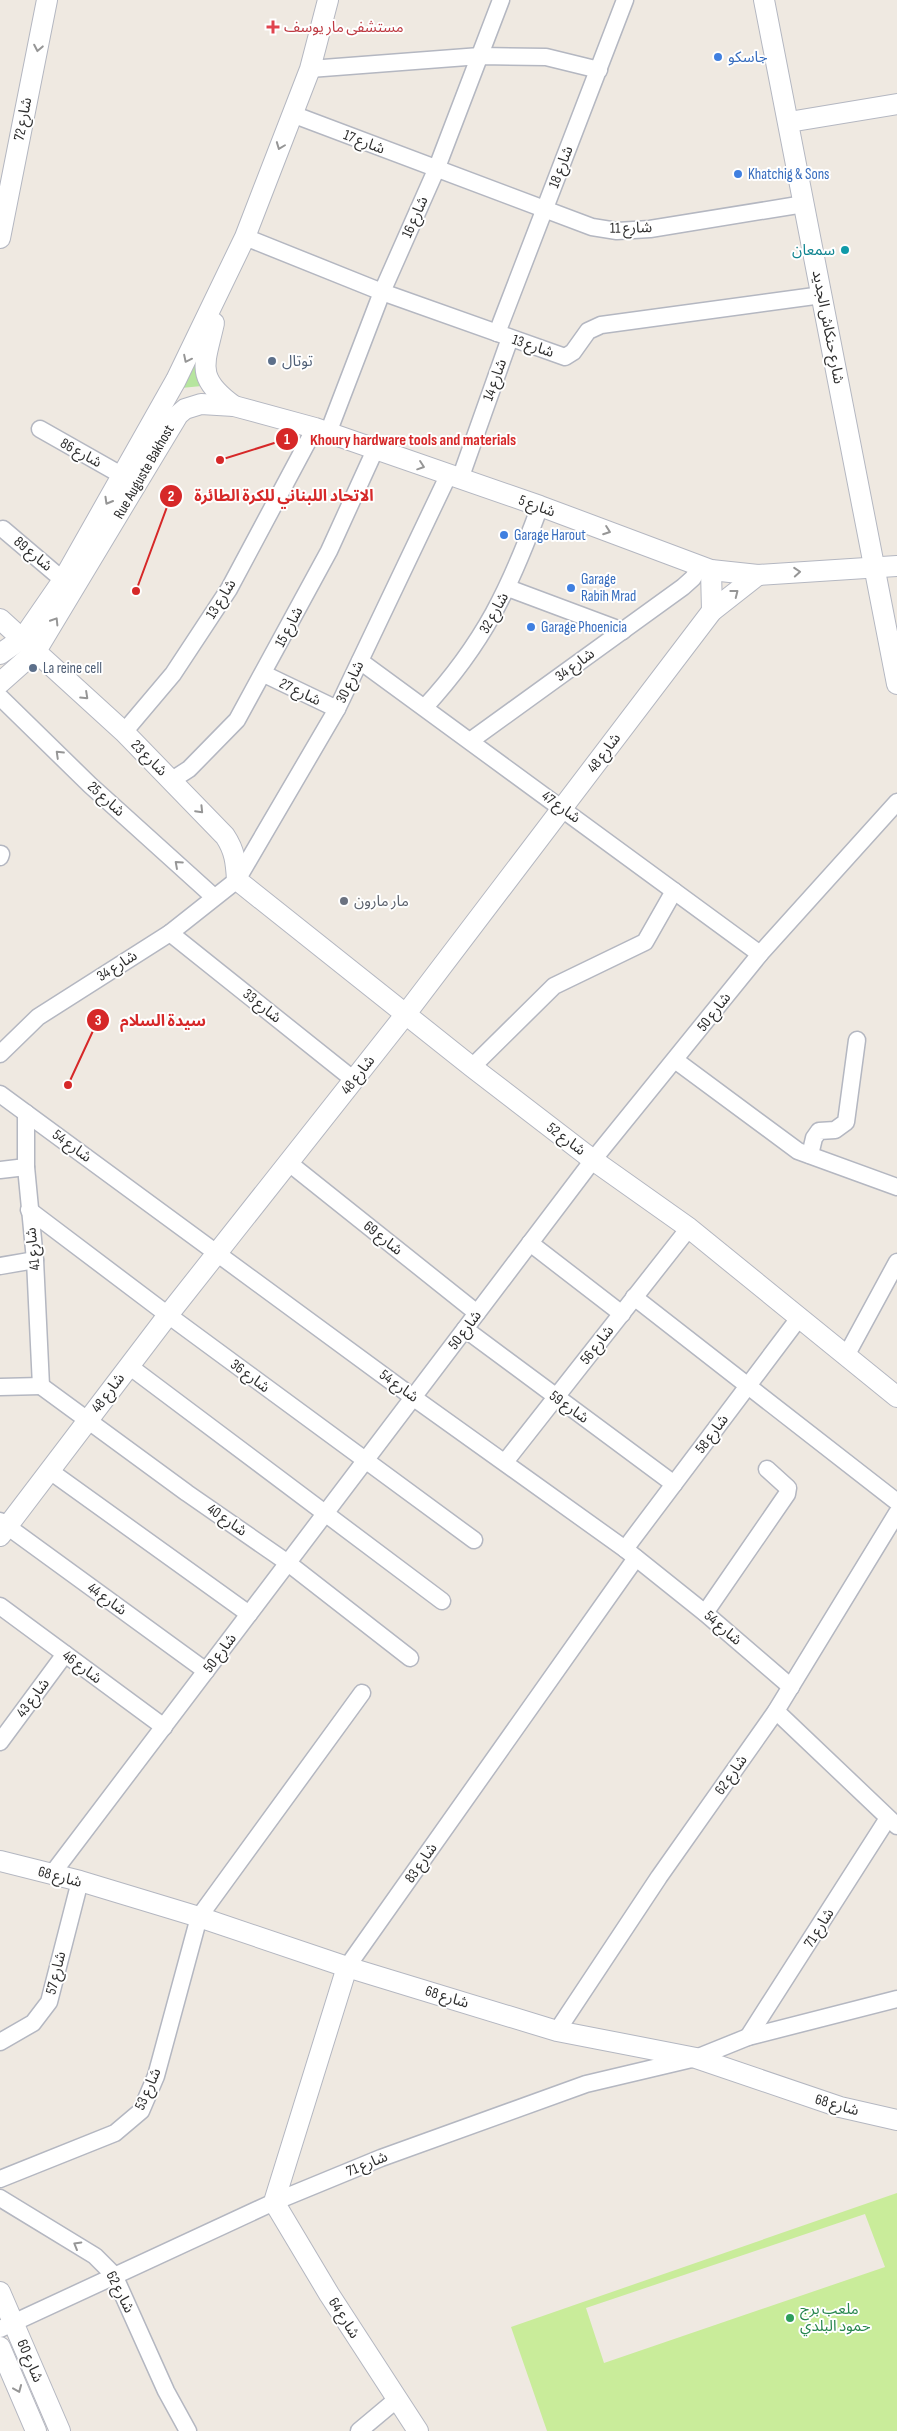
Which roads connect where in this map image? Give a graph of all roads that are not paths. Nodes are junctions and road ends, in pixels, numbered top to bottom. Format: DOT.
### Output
graph roads {
  1 [pos="47,0"];
  2 [pos="328,0"];
  3 [pos="501,0"];
  4 [pos="625,0"];
  5 [pos="764,0"];
  6 [pos="480,56"];
  7 [pos="310,68"];
  8 [pos="598,70"];
  9 [pos="897,104"];
  10 [pos="292,114"];
  11 [pos="789,122"];
  12 [pos="436,170"];
  13 [pos="804,204"];
  14 [pos="545,209"];
  15 [pos="245,237"];
  16 [pos="0,238"];
  17 [pos="221,289"];
  18 [pos="382,292"];
  19 [pos="822,295"];
  20 [pos="504,336"];
  21 [pos="234,406"];
  22 [pos="40,429"];
  23 [pos="322,431"];
  24 [pos="375,450"];
  25 [pos="123,476"];
  26 [pos="454,477"];
  27 [pos="540,506"];
  28 [pos="3,529"];
  29 [pos="875,566"];
  30 [pos="897,566"];
  31 [pos="706,568"];
  32 [pos="758,575"];
  33 [pos="63,580"];
  34 [pos="508,588"];
  35 [pos="712,611"];
  36 [pos="0,619"];
  37 [pos="623,631"];
  38 [pos="29,644"];
  39 [pos="0,654"];
  40 [pos="360,662"];
  41 [pos="264,674"];
  42 [pos="0,683"];
  43 [pos="897,684"];
  44 [pos="0,697"];
  45 [pos="425,707"];
  46 [pos="336,709"];
  47 [pos="124,732"];
  48 [pos="470,741"];
  49 [pos="172,780"];
  50 [pos="897,802"];
  51 [pos="562,808"];
  52 [pos="237,880"];
  53 [pos="674,891"];
  54 [pos="214,897"];
  55 [pos="170,932"];
  56 [pos="760,954"];
  57 [pos="405,1015"];
  58 [pos="857,1040"];
  59 [pos="0,1054"];
  60 [pos="675,1060"];
  61 [pos="472,1067"];
  62 [pos="354,1080"];
  63 [pos="0,1094"];
  64 [pos="26,1113"];
  65 [pos="810,1155"];
  66 [pos="593,1160"];
  67 [pos="289,1163"];
  68 [pos="26,1167"];
  69 [pos="0,1170"];
  70 [pos="897,1187"];
  71 [pos="29,1210"];
  72 [pos="688,1228"];
  73 [pos="530,1243"];
  74 [pos="217,1252"];
  75 [pos="35,1260"];
  76 [pos="897,1262"];
  77 [pos="0,1266"];
  78 [pos="634,1297"];
  79 [pos="477,1313"];
  80 [pos="622,1314"];
  81 [pos="168,1315"];
  82 [pos="799,1318"];
  83 [pos="465,1329"];
  84 [pos="846,1356"];
  85 [pos="129,1366"];
  86 [pos="41,1386"];
  87 [pos="748,1386"];
  88 [pos="0,1387"];
  89 [pos="556,1397"];
  90 [pos="897,1397"];
  91 [pos="414,1398"];
  92 [pos="88,1420"];
  93 [pos="365,1460"];
  94 [pos="505,1462"];
  95 [pos="767,1469"];
  96 [pos="50,1471"];
  97 [pos="674,1484"];
  98 [pos="897,1502"];
  99 [pos="897,1513"];
  100 [pos="325,1514"];
  101 [pos="3,1528"];
  102 [pos="474,1540"];
  103 [pos="631,1553"];
  104 [pos="288,1563"];
  105 [pos="442,1600"];
  106 [pos="0,1606"];
  107 [pos="705,1612"];
  108 [pos="249,1614"];
  109 [pos="65,1654"];
  110 [pos="410,1658"];
  111 [pos="206,1671"];
  112 [pos="791,1687"];
  113 [pos="362,1692"];
  114 [pos="776,1711"];
  115 [pos="164,1728"];
  116 [pos="0,1742"];
  117 [pos="893,1822"];
  118 [pos="0,1861"];
  119 [pos="52,1874"];
  120 [pos="80,1881"];
  121 [pos="199,1916"];
  122 [pos="348,1967"];
  123 [pos="897,1998"];
  124 [pos="556,2031"];
  125 [pos="748,2037"];
  126 [pos="0,2042"];
  127 [pos="696,2058"];
  128 [pos="897,2120"];
  129 [pos="0,2179"];
  130 [pos="0,2198"];
  131 [pos="274,2202"];
  132 [pos="114,2276"];
  133 [pos="0,2292"];
  134 [pos="7,2326"];
  135 [pos="0,2347"];
  136 [pos="396,2400"];
  137 [pos="36,2431"];
  138 [pos="60,2431"];
  139 [pos="188,2431"];
  140 [pos="359,2431"];
  141 [pos="418,2431"];
  1 -- 16 [label="street, شارع 72, one-way"];
  2 -- 7 [label="street, Rue Auguste Bakhost"];
  3 -- 6 [label="street, شارع 16"];
  4 -- 8 [label="street, شارع 18"];
  5 -- 11 [label="street, شارع حنكاش الجديد"];
  6 -- 7 [label="street"];
  6 -- 8 [label="street"];
  6 -- 12 [label="street, شارع 16"];
  7 -- 10 [label="street, Rue Auguste Bakhost"];
  8 -- 14 [label="street, شارع 18"];
  9 -- 11 [label="street"];
  10 -- 12 [label="street, شارع 17"];
  10 -- 15 [label="street, Rue Auguste Bakhost, one-way"];
  11 -- 13 [label="street, شارع حنكاش الجديد"];
  12 -- 14 [label="street, شارع 11"];
  12 -- 18 [label="street, شارع 16"];
  13 -- 14 [label="street, شارع 11"];
  13 -- 19 [label="street, شارع حنكاش الجديد"];
  14 -- 20 [label="street, شارع 18"];
  15 -- 17 [label="street, Rue Auguste Bakhost"];
  15 -- 18 [label="street, شارع 13"];
  17 -- 21 [label="street, Rue Auguste Bakhost"];
  17 -- 25 [label="street, Rue Auguste Bakhost, one-way"];
  18 -- 20 [label="street, شارع 13"];
  18 -- 23 [label="street, شارع 16"];
  19 -- 20 [label="street, شارع 13"];
  19 -- 29 [label="street, شارع حنكاش الجديد"];
  20 -- 26 [label="street, شارع 14"];
  21 -- 23 [label="street, شارع 5"];
  38 -- 21 [label="street, Rue Auguste Bakhost, one-way"];
  22 -- 25 [label="street, شارع 86"];
  23 -- 24 [label="street, شارع 5"];
  23 -- 47 [label="street, شارع 13"];
  24 -- 26 [label="street, شارع 5, one-way"];
  24 -- 41 [label="street, شارع 15"];
  25 -- 33 [label="street, Rue Auguste Bakhost, one-way"];
  26 -- 27 [label="street, شارع 5"];
  26 -- 40 [label="street, شارع 30"];
  27 -- 31 [label="street, شارع 5, one-way"];
  27 -- 34 [label="street, شارع 32"];
  28 -- 33 [label="street, شارع 89"];
  29 -- 30 [label="street, شارع 5"];
  32 -- 29 [label="street, شارع 5, one-way"];
  29 -- 43 [label="street, شارع حنكاش الجديد"];
  31 -- 32 [label="street, شارع 5"];
  31 -- 35 [label="street"];
  31 -- 37 [label="street, شارع 34"];
  35 -- 32 [label="street, شارع 48, one-way"];
  33 -- 38 [label="street, Rue Auguste Bakhost"];
  34 -- 37 [label="street"];
  34 -- 45 [label="street, شارع 32"];
  35 -- 51 [label="street, شارع 48"];
  36 -- 38 [label="street, شارع 23"];
  37 -- 48 [label="street, شارع 34"];
  38 -- 39 [label="street, Rue Auguste Bakhost"];
  38 -- 42 [label="street, Rue Auguste Bakhost"];
  38 -- 47 [label="street, شارع 23, one-way"];
  40 -- 45 [label="street, شارع 47"];
  40 -- 46 [label="street, شارع 30"];
  41 -- 46 [label="street, شارع 27"];
  41 -- 49 [label="street, شارع 15"];
  54 -- 44 [label="street, شارع 25, one-way"];
  45 -- 48 [label="street, شارع 47"];
  46 -- 52 [label="street, شارع 30"];
  47 -- 49 [label="street, شارع 23"];
  48 -- 51 [label="street, شارع 47"];
  49 -- 52 [label="street, شارع 23, one-way"];
  50 -- 56 [label="street, شارع 50"];
  51 -- 53 [label="street, شارع 47"];
  51 -- 57 [label="street, شارع 48"];
  52 -- 54 [label="street, شارع 34"];
  52 -- 57 [label="street, شارع 52"];
  53 -- 56 [label="street, شارع 47"];
  53 -- 61 [label="street"];
  54 -- 55 [label="street, شارع 34"];
  55 -- 59 [label="street, شارع 34"];
  55 -- 62 [label="street, شارع 33"];
  56 -- 60 [label="street, شارع 50"];
  57 -- 61 [label="street, شارع 52"];
  57 -- 62 [label="street, شارع 48"];
  58 -- 65 [label="street"];
  60 -- 65 [label="street"];
  60 -- 66 [label="street, شارع 50"];
  61 -- 66 [label="street, شارع 52"];
  62 -- 67 [label="street, شارع 48"];
  63 -- 64 [label="street, شارع 54"];
  64 -- 68 [label="street, شارع 41"];
  64 -- 74 [label="street, شارع 54"];
  65 -- 70 [label="street"];
  66 -- 72 [label="street, شارع 52"];
  66 -- 73 [label="street, شارع 50"];
  67 -- 74 [label="street, شارع 48"];
  67 -- 79 [label="street, شارع 69"];
  68 -- 69 [label="street"];
  68 -- 71 [label="street, شارع 41"];
  71 -- 75 [label="street, شارع 41"];
  71 -- 81 [label="street, شارع 36"];
  72 -- 78 [label="street, شارع 56"];
  72 -- 82 [label="street, شارع 52"];
  73 -- 79 [label="street, شارع 50"];
  73 -- 80 [label="street"];
  74 -- 81 [label="street, شارع 48"];
  74 -- 91 [label="street, شارع 54"];
  75 -- 77 [label="street"];
  75 -- 86 [label="street, شارع 41"];
  76 -- 84 [label="street"];
  78 -- 80 [label="street, شارع 56"];
  78 -- 87 [label="street"];
  79 -- 83 [label="street, شارع 50"];
  80 -- 89 [label="street, شارع 56"];
  81 -- 85 [label="street, شارع 48"];
  81 -- 93 [label="street, شارع 36"];
  82 -- 84 [label="street, شارع 52"];
  82 -- 87 [label="street, شارع 58"];
  83 -- 89 [label="street, شارع 59"];
  83 -- 91 [label="street, شارع 50"];
  84 -- 90 [label="street, شارع 52"];
  85 -- 92 [label="street, شارع 48"];
  85 -- 100 [label="street"];
  86 -- 88 [label="street"];
  86 -- 92 [label="street, شارع 40"];
  87 -- 97 [label="street, شارع 58"];
  87 -- 98 [label="street"];
  89 -- 94 [label="street, شارع 56"];
  89 -- 97 [label="street, شارع 59"];
  91 -- 93 [label="street, شارع 50"];
  91 -- 94 [label="street, شارع 54"];
  92 -- 96 [label="street, شارع 48"];
  92 -- 104 [label="street, شارع 40"];
  93 -- 100 [label="street, شارع 50"];
  93 -- 102 [label="street, شارع 36"];
  94 -- 103 [label="street, شارع 54"];
  95 -- 107 [label="street"];
  96 -- 101 [label="street, شارع 48"];
  96 -- 108 [label="street"];
  97 -- 103 [label="street, شارع 58"];
  99 -- 112 [label="street, شارع 62"];
  100 -- 104 [label="street, شارع 50"];
  100 -- 105 [label="street"];
  101 -- 111 [label="street, شارع 44"];
  103 -- 107 [label="street, شارع 54"];
  103 -- 122 [label="street, شارع 83"];
  104 -- 108 [label="street, شارع 50"];
  104 -- 110 [label="street, شارع 40"];
  106 -- 109 [label="street, شارع 46"];
  107 -- 112 [label="street, شارع 54"];
  108 -- 111 [label="street, شارع 50"];
  109 -- 115 [label="street, شارع 46"];
  109 -- 116 [label="street, شارع 43"];
  111 -- 115 [label="street, شارع 50"];
  112 -- 114 [label="street, شارع 62"];
  113 -- 121 [label="street"];
  114 -- 117 [label="street"];
  114 -- 124 [label="street, شارع 62"];
  115 -- 119 [label="street, شارع 50"];
  117 -- 125 [label="street, شارع 71"];
  118 -- 119 [label="street, شارع 68"];
  119 -- 120 [label="street, شارع 68"];
  120 -- 121 [label="street, شارع 68"];
  120 -- 126 [label="street, شارع 57"];
  121 -- 122 [label="street, شارع 68"];
  121 -- 129 [label="street, شارع 53"];
  122 -- 124 [label="street, شارع 68"];
  122 -- 131 [label="street, شارع 83"];
  123 -- 125 [label="street, شارع 71"];
  124 -- 127 [label="street, شارع 68"];
  125 -- 127 [label="street, شارع 71"];
  127 -- 128 [label="street, شارع 68"];
  127 -- 131 [label="street, شارع 71"];
  132 -- 130 [label="street, شارع 62, one-way"];
  131 -- 132 [label="street, شارع 71"];
  131 -- 136 [label="street, شارع 64"];
  132 -- 134 [label="street, شارع 71"];
  132 -- 139 [label="street, شارع 62"];
  133 -- 134 [label="street, شارع 60"];
  134 -- 138 [label="street, شارع 60"];
  135 -- 137 [label="street, شارع 60, one-way"];
  136 -- 140 [label="street"];
  136 -- 141 [label="street, شارع 64"];
}
